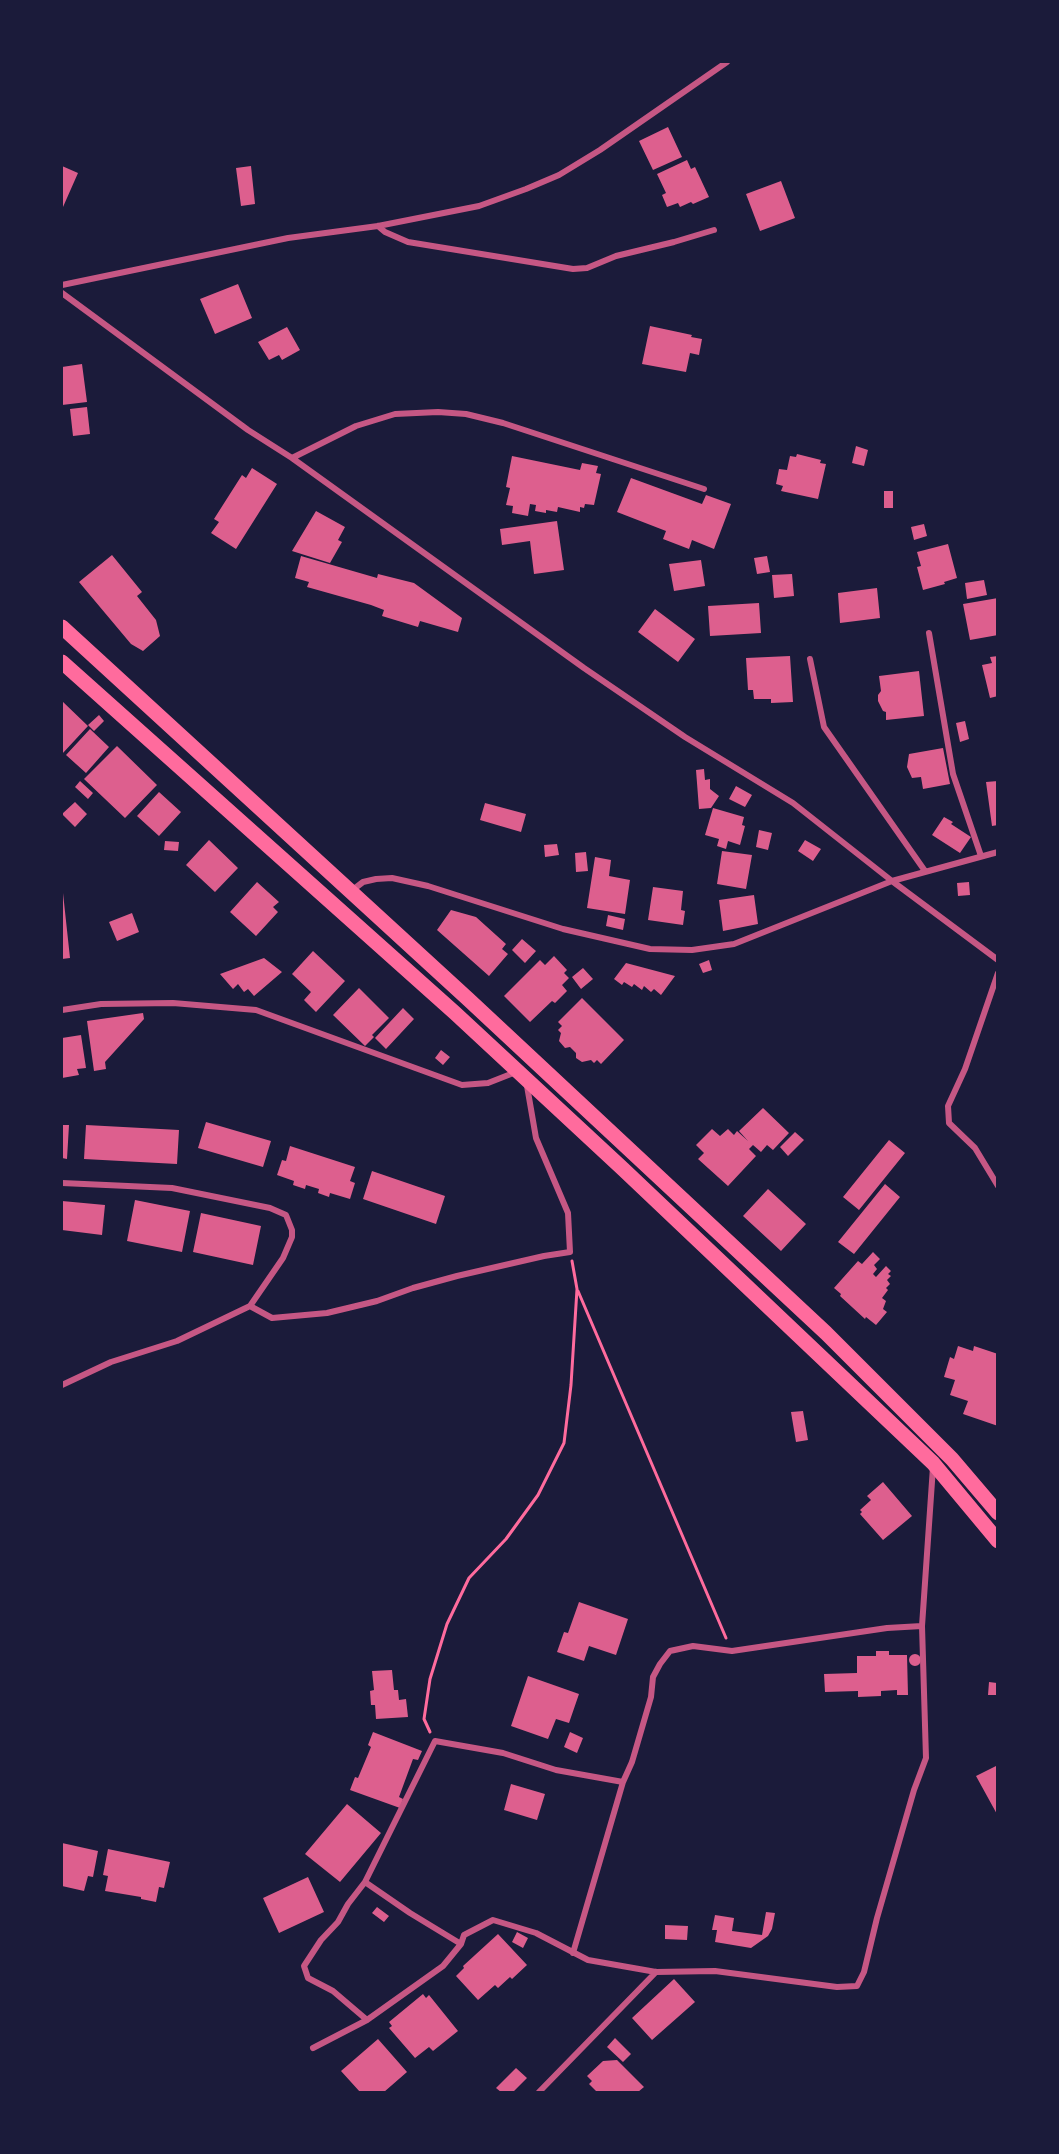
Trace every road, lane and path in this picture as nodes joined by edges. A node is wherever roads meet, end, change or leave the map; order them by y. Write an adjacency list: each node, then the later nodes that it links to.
1 (727, 62): 2 (street)
2 (378, 226): 3 (street); 4 (street)
3 (714, 230)
4 (62, 285)
5 (62, 293): 6 (street)
6 (292, 458): 7 (street); 15 (street)
7 (704, 489)
8 (62, 627): 16 (highway)
9 (929, 633): 13 (street)
10 (810, 659): 14 (street)
11 (62, 662): 21 (highway)
12 (998, 852): 13 (street)
13 (981, 856): 14 (street)
14 (925, 871): 15 (street)
15 (892, 881): 16 (street); 17 (street)
16 (350, 892): 19 (highway)
17 (998, 960)
18 (998, 973): 26 (street)
19 (468, 999): 21 (highway); 22 (highway)
20 (62, 1010): 24 (street)
21 (455, 1013): 23 (highway)
22 (514, 1044): 23 (highway); 32 (highway)
23 (502, 1058): 24 (highway)
24 (522, 1075): 27 (street); 31 (highway)
25 (62, 1183): 29 (street)
26 (998, 1186)
27 (570, 1252): 28 (path); 29 (street)
28 (577, 1289): 35 (path); 36 (path)
29 (250, 1306): 30 (street)
30 (62, 1385)
31 (933, 1463): 33 (highway); 34 (street)
32 (998, 1513)
33 (998, 1540)
34 (922, 1626): 35 (street); 41 (street)
35 (732, 1651): 37 (street)
36 (435, 1741): 37 (street); 38 (street)
37 (623, 1782): 40 (street)
38 (365, 1882): 39 (street); 42 (street)
39 (461, 1944): 40 (street); 42 (street)
40 (573, 1953): 41 (street)
41 (656, 1972): 44 (street)
42 (367, 2020): 43 (street)
43 (313, 2048)
44 (539, 2092)

